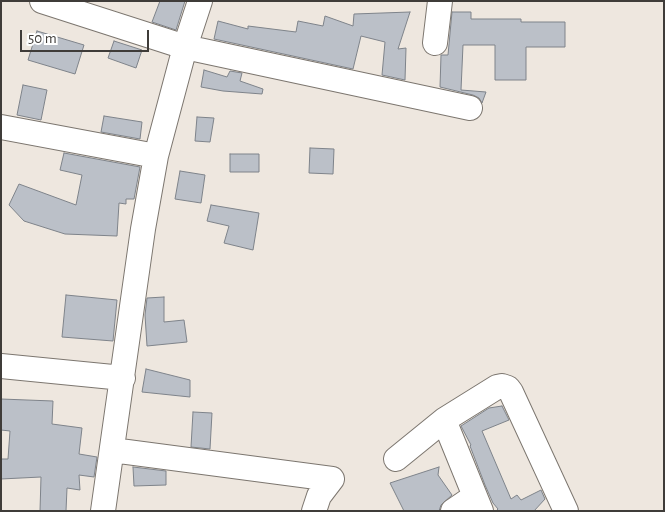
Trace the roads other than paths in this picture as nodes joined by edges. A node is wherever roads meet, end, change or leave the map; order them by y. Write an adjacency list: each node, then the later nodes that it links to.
1 (42, 1): 5 (street)
2 (200, 1): 5 (street)
3 (440, 1): 4 (street)
4 (435, 43)
5 (185, 47): 6 (street); 8 (street)
6 (470, 108)
7 (1, 127): 8 (street)
8 (156, 156): 10 (street)
9 (1, 366): 10 (street)
10 (123, 378): 12 (street)
11 (444, 420): 13 (street); 14 (street); 18 (street)
12 (112, 450): 15 (street); 16 (street)
13 (396, 460)
14 (478, 503): 17 (street)
15 (103, 511)
16 (314, 511)
17 (453, 511)
18 (566, 511)

